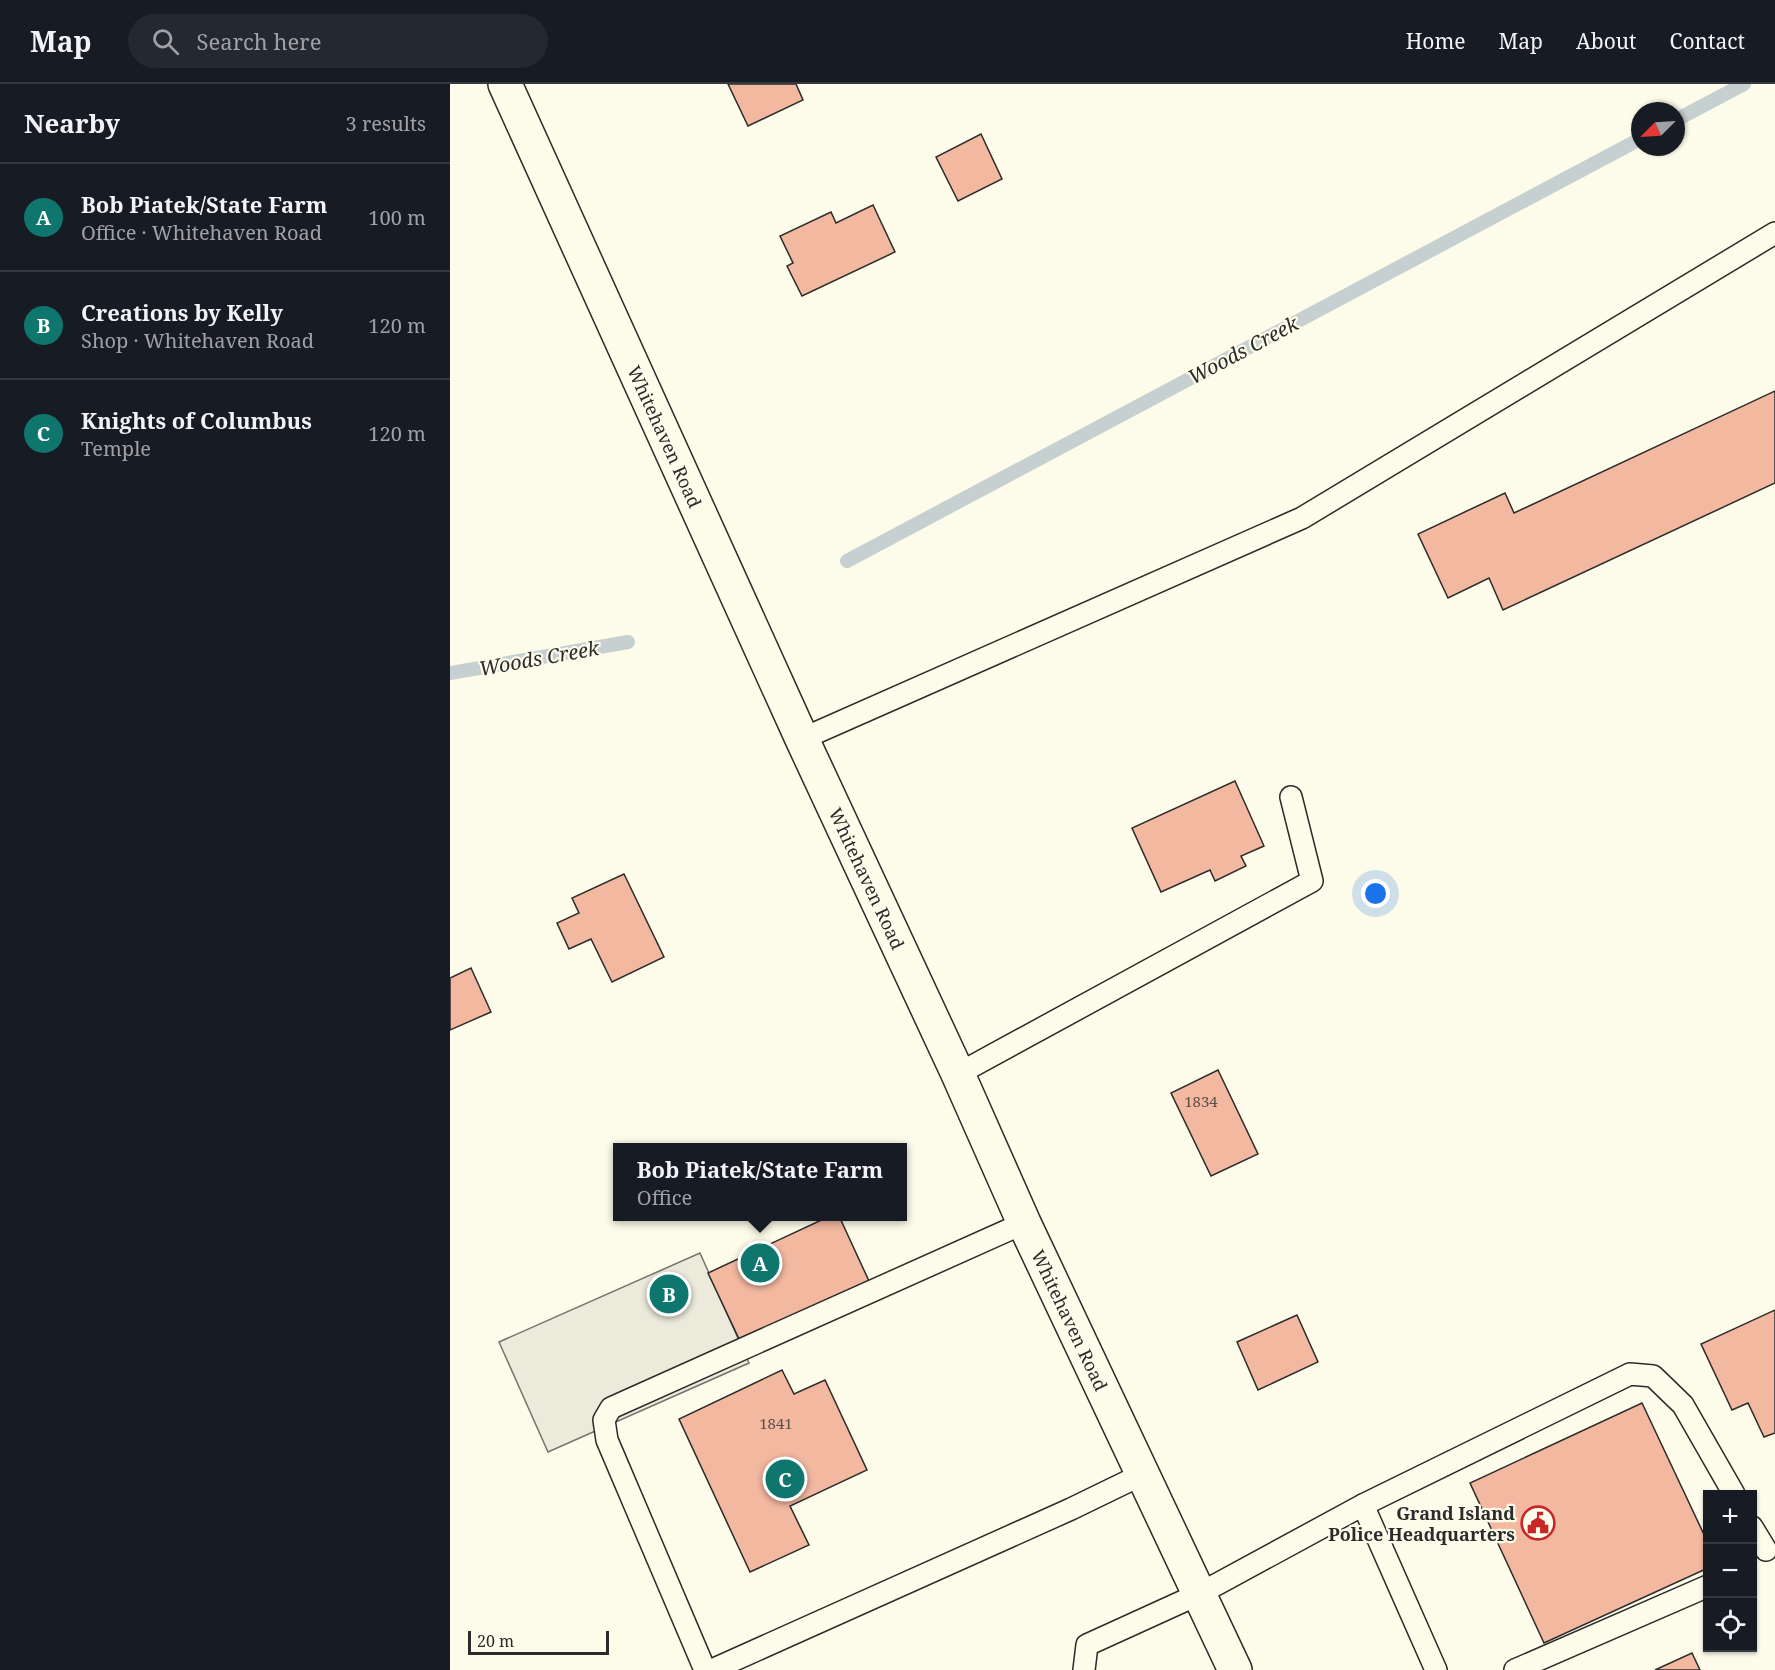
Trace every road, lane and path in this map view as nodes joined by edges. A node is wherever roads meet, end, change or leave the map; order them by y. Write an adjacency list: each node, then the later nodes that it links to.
1 (505, 84): 3 (street, Whitehaven Road)
2 (1775, 233): 3 (lane)
3 (802, 739): 5 (street, Whitehaven Road)
4 (1291, 797): 5 (lane)
5 (958, 1074): 6 (street, Whitehaven Road)
6 (1024, 1223): 7 (street, Whitehaven Road); 14 (lane)
7 (1143, 1474): 13 (street, Whitehaven Road); 15 (lane)
8 (1732, 1490): 9 (lane)
9 (1363, 1505): 13 (lane); 18 (lane)
10 (1757, 1537): 11 (lane)
11 (1764, 1551)
12 (1703, 1588): 19 (lane)
13 (1199, 1594): 16 (lane); 17 (street, Whitehaven Road)
14 (705, 1670)
15 (712, 1670)
16 (1084, 1670)
17 (1235, 1670)
18 (1436, 1670)
19 (1515, 1670)

